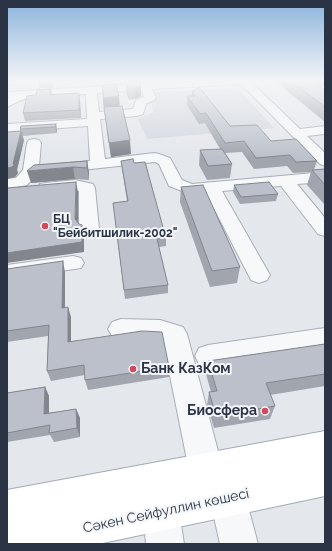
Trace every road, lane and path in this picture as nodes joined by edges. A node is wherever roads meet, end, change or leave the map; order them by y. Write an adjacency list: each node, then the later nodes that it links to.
1 (93, 107): 4 (street)
2 (139, 107): 4 (street)
3 (270, 107): 7 (street)
4 (94, 119): 5 (street); 10 (street)
5 (7, 128)
6 (325, 130): 7 (street)
7 (297, 133): 9 (street)
8 (34, 143): 11 (street)
9 (325, 161)
10 (98, 165): 11 (street); 15 (street)
11 (31, 171): 14 (street)
12 (325, 177): 13 (street)
13 (285, 180): 15 (street); 18 (street)
14 (7, 184)
15 (211, 188): 21 (street)
16 (7, 192): 17 (street)
17 (89, 229)
18 (325, 229)
19 (73, 263): 20 (street)
20 (7, 272)
21 (259, 275)
22 (121, 329): 26 (street)
23 (325, 338): 24 (street)
24 (208, 356)
25 (325, 447): 26 (main road)
26 (206, 470): 29 (main road)
27 (325, 479): 28 (main road, Сәкен Сейфуллин көшесі)
28 (228, 499): 30 (main road, Сәкен Сейфуллин көшесі); 32 (street)
29 (7, 508)
30 (163, 528): 31 (main road, Сәкен Сейфуллин көшесі)
31 (7, 544)
32 (239, 544)

